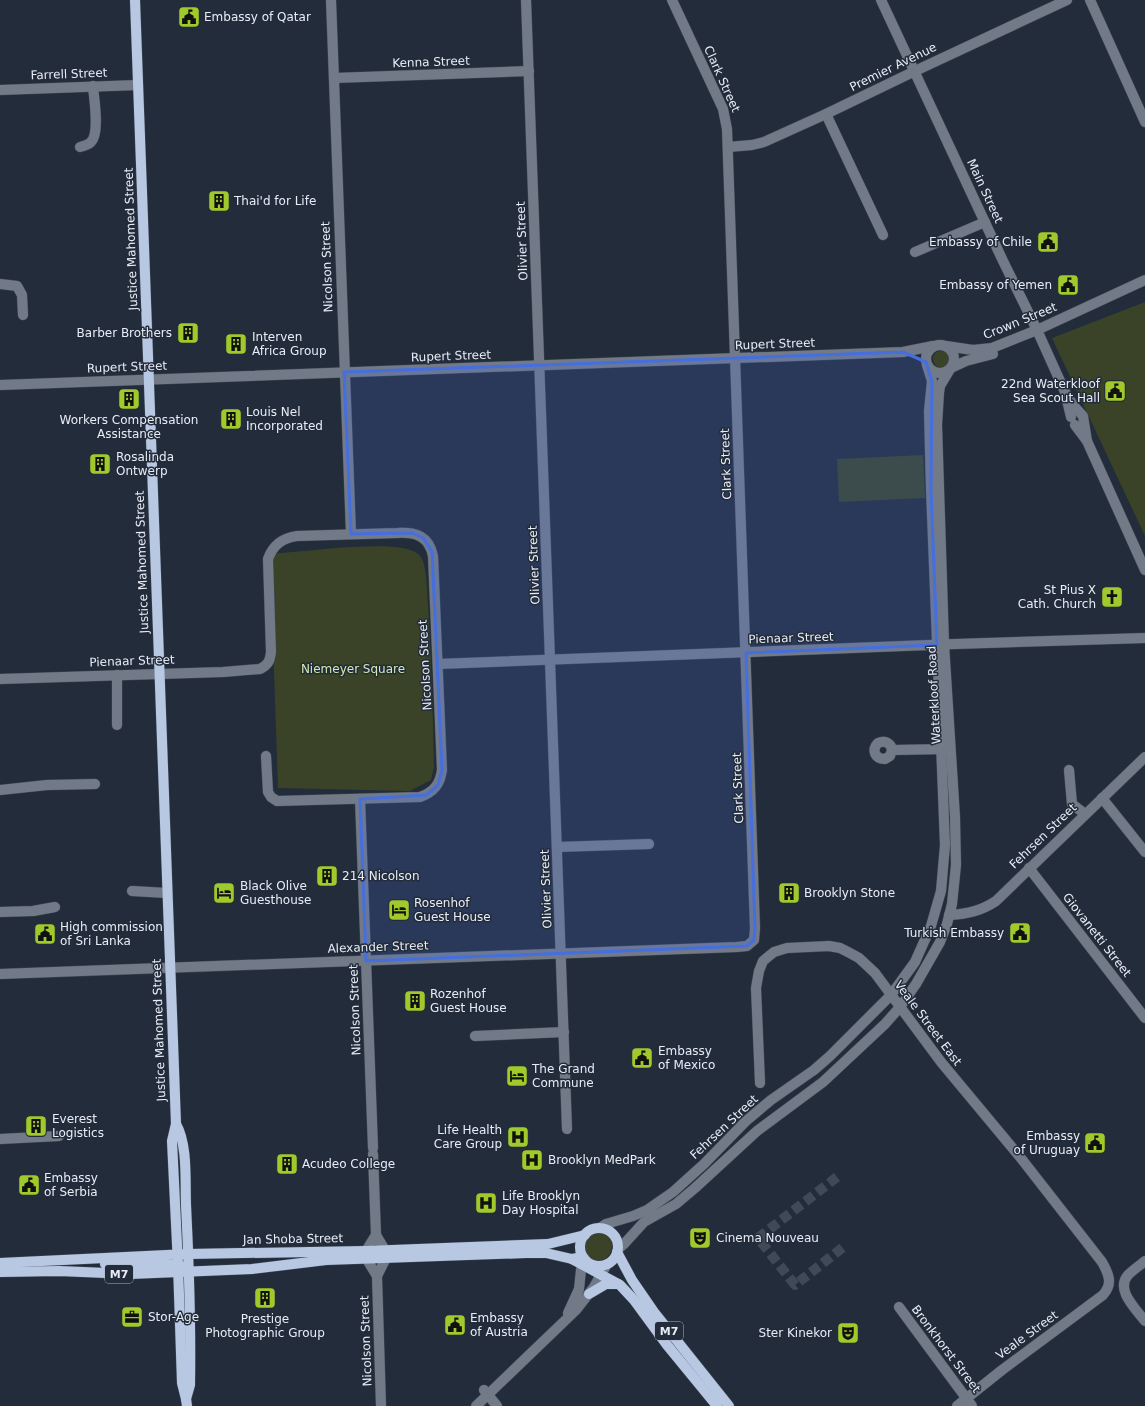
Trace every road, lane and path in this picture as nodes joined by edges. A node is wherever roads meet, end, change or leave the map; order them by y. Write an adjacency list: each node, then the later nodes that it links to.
1 (135, 0): 11 (main road, Justice Mahomed Street)
2 (330, 0): 10 (street, Nicolson Street)
3 (526, 0): 8 (street, Olivier Street)
4 (672, 0): 17 (street, Clark Street)
5 (881, 0): 9 (street, Main Street)
6 (1067, 0): 9 (street, Premier Avenue)
7 (1090, 0): 15 (street)
8 (529, 71): 10 (street, Kenna Street); 32 (street, Olivier Street)
9 (915, 71): 14 (street, Premier Avenue); 18 (street, Main Street)
10 (334, 78): 34 (street, Nicolson Street)
11 (138, 85): 12 (street, Farrell Street); 35 (main road, Justice Mahomed Street)
12 (93, 86): 13 (street, Farrell Street); 16 (street)
13 (0, 90)
14 (826, 114): 17 (street, Premier Avenue); 19 (street)
15 (1145, 122)
16 (80, 147)
17 (728, 147): 30 (street, Clark Street)
18 (985, 222): 20 (street); 26 (street, Main Street)
19 (883, 235)
20 (915, 252)
21 (1145, 280): 25 (street, Crown Street)
22 (0, 284): 24 (street)
23 (1145, 287): 25 (street, Crown Street)
24 (24, 315)
25 (1075, 316): 26 (street, Crown Street)
26 (1039, 333): 28 (street, Crown Street); 33 (street, Crown Street); 39 (street, Main Street)
27 (933, 346): 28 (street); 29 (street, Rupert Street); 31 (street)
28 (946, 346): 33 (street)
29 (903, 352): 30 (street, Rupert Street); 31 (street, Rupert Street)
30 (735, 358): 32 (street, Rupert Street); 42 (street, Clark Street)
31 (927, 364): 33 (street); 38 (street, Waterkloof Road)
32 (539, 366): 34 (street, Rupert Street); 43 (street, Olivier Street)
33 (950, 369): 38 (street, Waterkloof Road)
34 (344, 372): 35 (street, Rupert Street); 37 (street, Nicolson Street)
35 (148, 380): 36 (street, Rupert Street); 46 (main road, Justice Mahomed Street)
36 (0, 385)
37 (350, 534): 44 (street, Nicolson Street); 45 (street, Nicolson Street)
38 (936, 535): 41 (street, Waterkloof Road)
39 (1145, 570)
40 (1145, 638): 41 (street, Pienaar Street)
41 (941, 644): 42 (street, Pienaar Street); 50 (street, Waterkloof Road)
42 (746, 653): 43 (street, Pienaar Street); 70 (street, Clark Street)
43 (550, 660): 44 (street, Pienaar Street); 62 (street, Olivier Street)
44 (438, 664): 59 (street, Nicolson Street)
45 (265, 667): 46 (street, Pienaar Street)
46 (160, 673): 47 (street, Pienaar Street); 66 (main road, Justice Mahomed Street)
47 (117, 675): 48 (street, Pienaar Street); 49 (street)
48 (0, 679)
49 (117, 725)
50 (946, 749): 51 (street); 57 (street, Waterkloof Road)
51 (892, 750)
52 (266, 756): 59 (street, Nicolson Street)
53 (1145, 757): 58 (street, Fehrsen Street)
54 (1069, 770): 60 (street)
55 (95, 784): 56 (street)
56 (0, 790)
57 (948, 793): 69 (street, Waterkloof Road); 75 (street, Waterkloof Road)
58 (1102, 798): 60 (street, Fehrsen Street); 63 (street)
59 (360, 799): 72 (street, Nicolson Street)
60 (1084, 814): 64 (street, Fehrsen Street)
61 (649, 844): 62 (street)
62 (557, 848): 71 (street, Olivier Street)
63 (1145, 852)
64 (1029, 868): 69 (street, Fehrsen Street); 77 (street, Giovanetti Street)
65 (132, 891): 66 (street)
66 (167, 893): 73 (main road, Justice Mahomed Street)
67 (55, 907): 68 (street)
68 (0, 912)
69 (949, 915): 76 (street, Waterkloof Road)
70 (754, 940): 71 (street, Alexander Street)
71 (561, 954): 72 (street, Alexander Street); 78 (street, Olivier Street)
72 (366, 960): 73 (street, Alexander Street); 88 (street, Nicolson Street)
73 (170, 967): 74 (street, Alexander Street); 81 (main road, Justice Mahomed Street)
74 (0, 974)
75 (891, 996): 76 (street, Veale Street East); 80 (street, Veale Street East); 86 (street, Fehrsen Street)
76 (900, 1007): 83 (street, Fehrsen Street); 104 (street, Veale Street East)
77 (1145, 1018)
78 (564, 1032): 79 (street); 82 (street, Olivier Street)
79 (475, 1036)
80 (760, 1083)
81 (176, 1124): 91 (main road, Justice Mahomed Street); 92 (main road, Justice Mahomed Street)
82 (567, 1129)
83 (756, 1131): 86 (street); 90 (street, Fehrsen Street)
84 (59, 1136): 85 (street)
85 (0, 1139)
86 (704, 1164): 87 (street, Fehrsen Street)
87 (600, 1228): 89 (main road, M7); 90 (main road, M7)
88 (376, 1235): 93 (street, Nicolson Street); 94 (street)
89 (585, 1235): 93 (main road, Jan Shoba Street / M7); 96 (main road)
90 (618, 1250): 100 (main road); 119 (main road, M7)
91 (178, 1254): 92 (main road, Jan Shoba Street / M7); 95 (main road, Jan Shoba Street / M7); 99 (main road, Justice Mahomed Street)
92 (188, 1254): 94 (main road, Jan Shoba Street / M7); 101 (main road, Justice Mahomed Street)
93 (385, 1254): 94 (main road, Jan Shoba Street / M7); 96 (main road, Jan Shoba Street / M7); 103 (street, Nicolson Street)
94 (366, 1255): 101 (main road, Jan Shoba Street / M7); 103 (street, Nicolson Street)
95 (88, 1259): 98 (main road, Jan Shoba Street / M7); 99 (main road)
96 (584, 1260): 100 (main road, M7); 109 (street)
97 (1145, 1262): 110 (street)
98 (0, 1263)
99 (178, 1268): 101 (main road, Jan Shoba Street / M7); 102 (main road, Jan Shoba Street / M7); 113 (main road, Justice Mahomed Street)
100 (603, 1268): 105 (main road, M7); 106 (street); 107 (main road, M7)
101 (189, 1271): 113 (main road, Justice Mahomed Street)
102 (0, 1272)
103 (377, 1276): 114 (street, Nicolson Street)
104 (1109, 1284): 112 (street, Veale Street)
105 (620, 1285): 106 (main road); 107 (main road, M7)
106 (589, 1294): 109 (street)
107 (634, 1300): 118 (main road, M7)
108 (899, 1307): 112 (street, Bronkhorst Street)
109 (563, 1321): 111 (street)
110 (1145, 1321)
111 (486, 1393): 115 (street); 116 (street); 117 (street)
112 (970, 1402): 120 (street, Veale Street)
113 (186, 1403)
114 (381, 1406)
115 (468, 1406)
116 (476, 1406)
117 (497, 1406)
118 (717, 1406)
119 (729, 1406)
120 (957, 1406)

